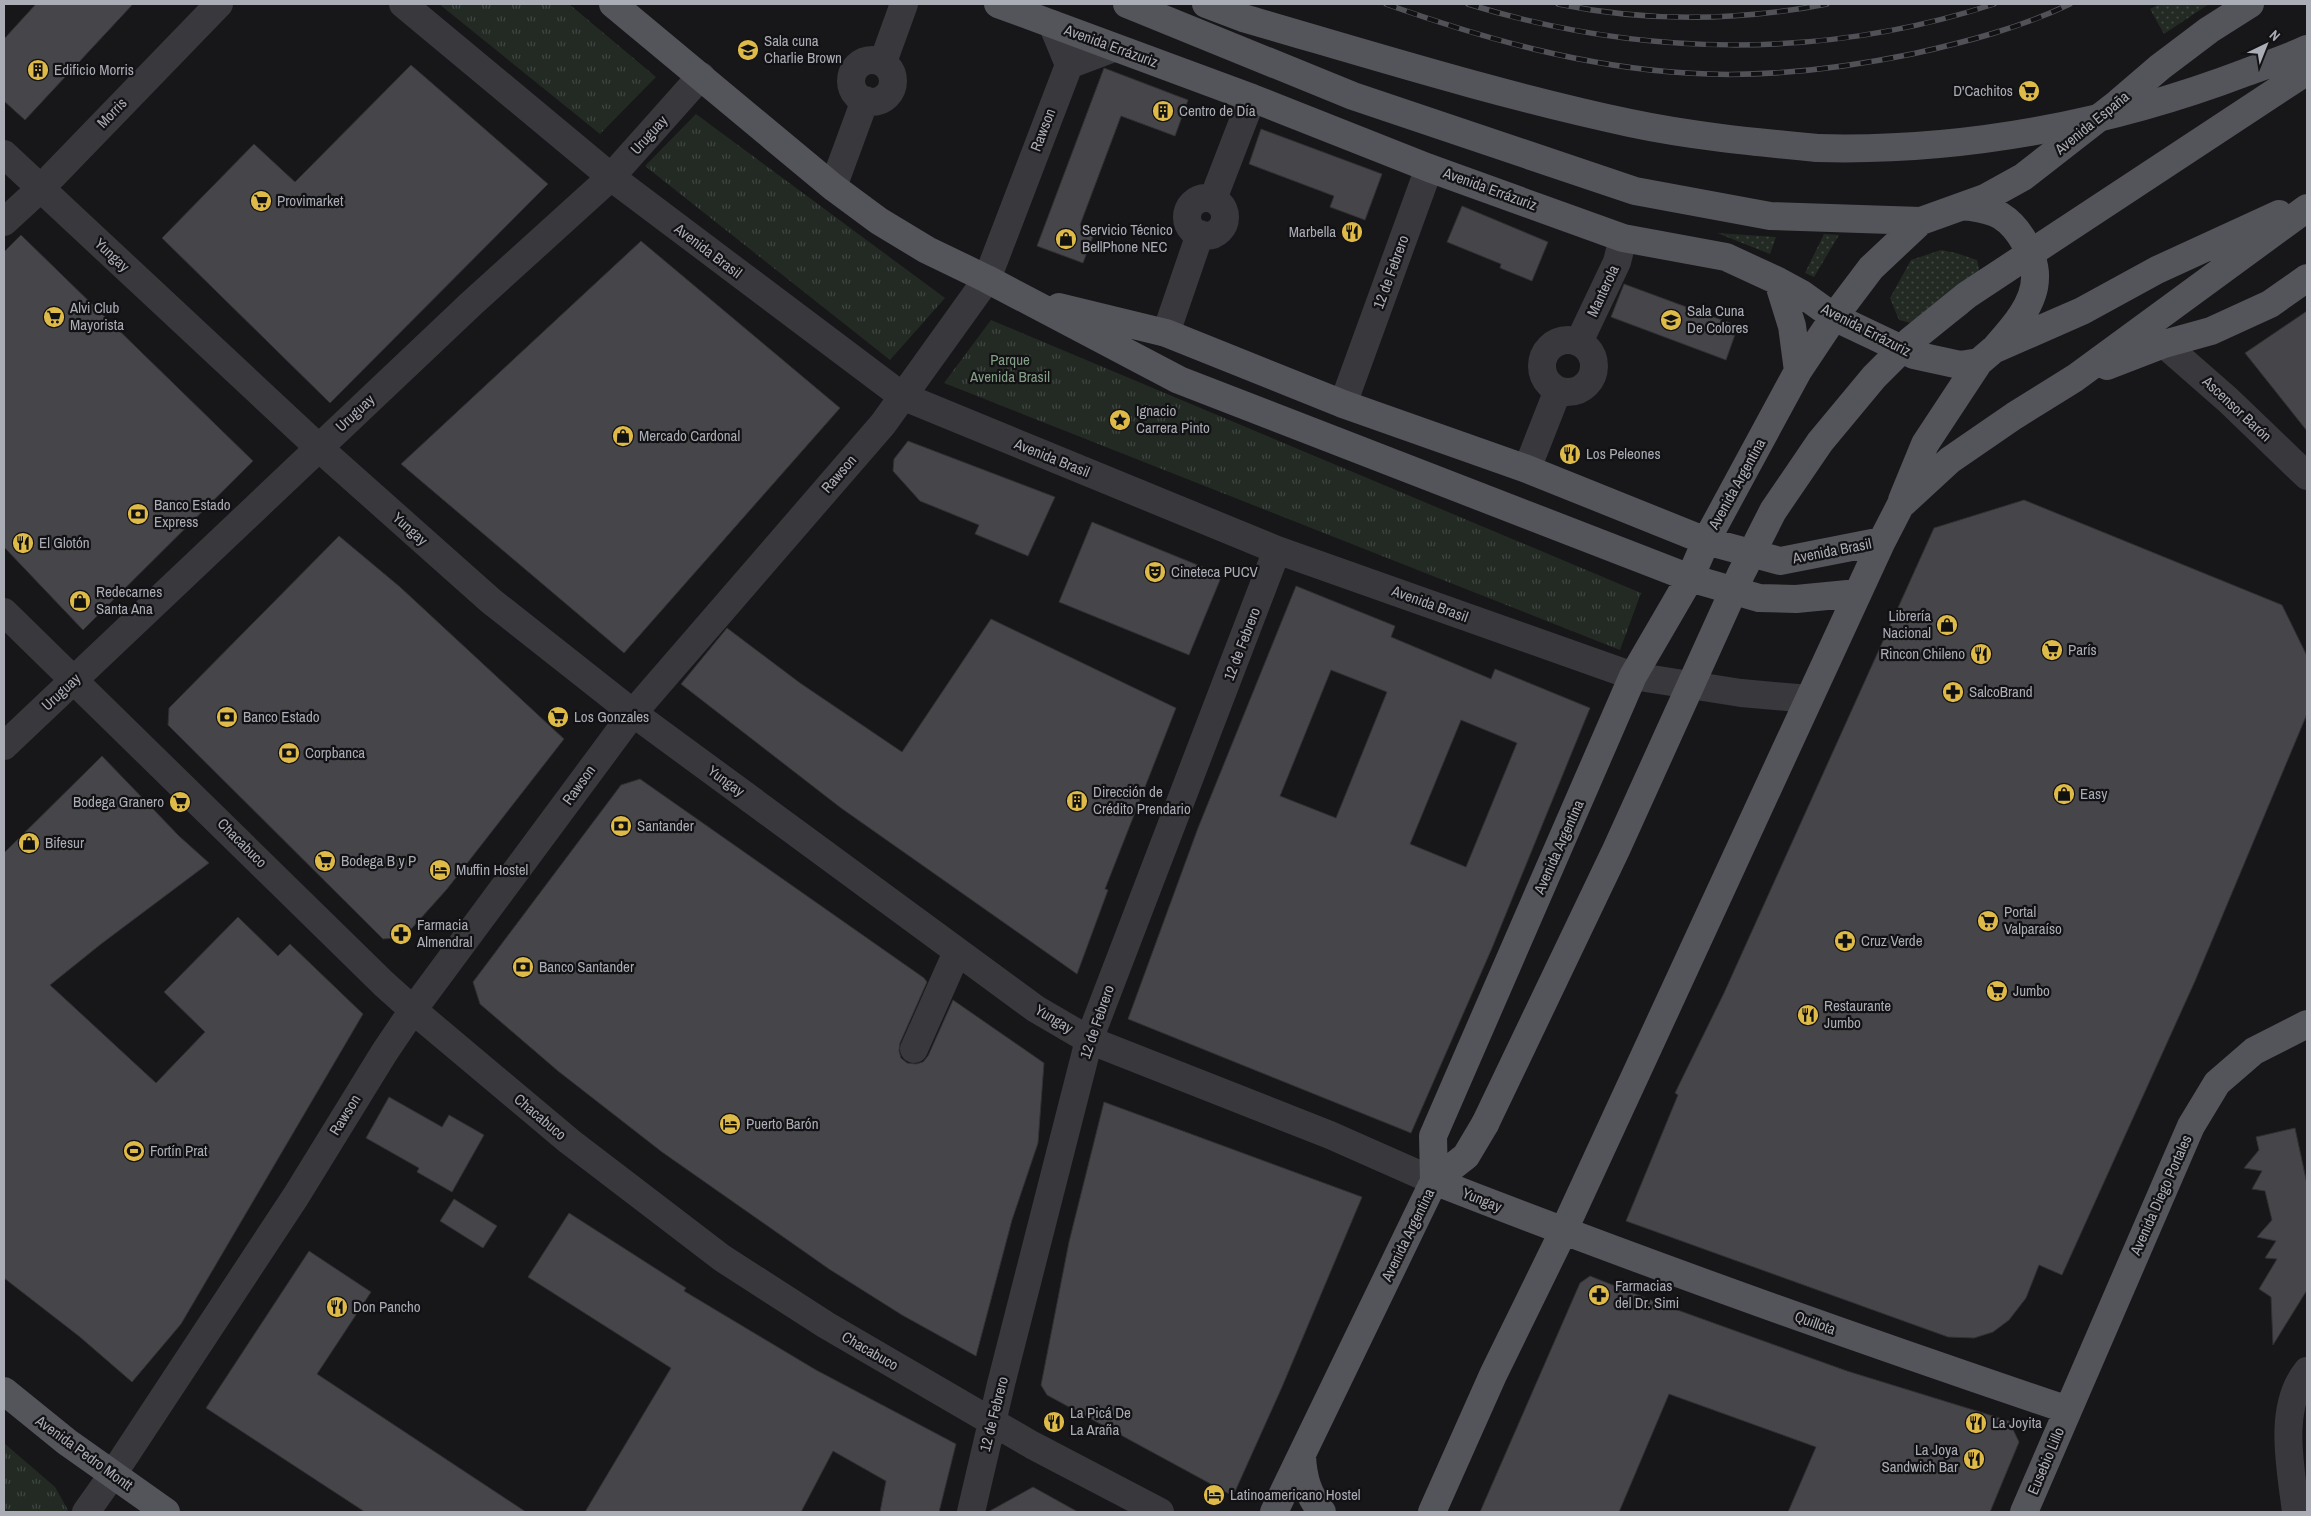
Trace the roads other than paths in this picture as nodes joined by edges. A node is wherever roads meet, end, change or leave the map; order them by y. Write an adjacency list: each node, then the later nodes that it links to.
1 (219, 4): 20 (street, Morris)
2 (402, 4): 18 (street, Avenida Brasil)
3 (613, 4): 14 (main road, Avenida Brasil)
4 (904, 4): 19 (street)
5 (998, 4): 9 (main road, Avenida Errázuriz)
6 (1127, 4): 24 (main road)
7 (1206, 4): 11 (main road, bridge)
8 (2250, 4): 22 (main road, Avenida España)
9 (1052, 24): 10 (main road, Avenida Errázuriz); 12 (street)
10 (1114, 48): 12 (street); 15 (main road, Avenida Errázuriz)
11 (2307, 49)
12 (1069, 65): 28 (street, Rawson)
13 (2307, 71): 61 (main road, bridge)
14 (701, 76): 18 (street, Uruguay); 19 (main road, Avenida Brasil)
15 (1252, 98): 17 (main road, Avenida Errázuriz); 32 (street)
16 (4, 154): 20 (street, Yungay)
17 (1430, 168): 26 (main road, Avenida Errázuriz); 40 (street, 12 de Febrero)
18 (611, 177): 39 (street, Avenida Brasil); 41 (street, Uruguay)
19 (833, 187): 28 (main road, Avenida Brasil)
20 (41, 188): 25 (street, Morris); 41 (street, Yungay)
21 (2307, 201): 35 (main road)
22 (1964, 206): 24 (main road, Avenida España); 35 (main road)
23 (2307, 208): 37 (main road)
24 (1921, 221): 31 (main road, Avenida Argentina)
25 (4, 222)
26 (1623, 238): 29 (main road, Avenida Errázuriz); 33 (street, Manterola)
27 (2307, 278): 34 (main road)
28 (987, 279): 30 (main road, Avenida Brasil); 39 (street, Rawson)
29 (1778, 281): 31 (main road, Avenida Errázuriz); 36 (main road)
30 (1019, 298): 32 (main road, Avenida Brasil); 48 (main road, Avenida Brasil)
31 (1834, 317): 35 (main road, Avenida Errázuriz); 36 (main road, Avenida Argentina)
32 (1166, 333): 40 (main road, Avenida Brasil)
33 (1579, 342): 38 (street); 38 (street)
34 (2164, 344): 37 (main road); 43 (street, Ascensor Barón)
35 (1986, 356): 44 (main road)
36 (1798, 372): 45 (main road, Avenida Argentina)
37 (2075, 378): 44 (main road)
38 (1558, 390): 42 (street)
39 (902, 396): 47 (street, Avenida Brasil); 54 (street, Rawson)
40 (1343, 404): 42 (main road, Avenida Brasil)
41 (319, 448): 52 (street, Uruguay); 54 (street, Yungay)
42 (1527, 469): 45 (main road, Avenida Brasil)
43 (2307, 476)
44 (1900, 506): 46 (main road)
45 (1706, 541): 46 (main road, Avenida Brasil); 48 (main road, Avenida Argentina)
46 (1882, 541): 49 (main road)
47 (1277, 550): 51 (street, Avenida Brasil); 59 (street, 12 de Febrero)
48 (1690, 578): 49 (main road, Avenida Brasil); 51 (main road, Avenida Argentina)
49 (1858, 593): 53 (main road)
50 (4, 612): 52 (street, Chacabuco)
51 (1633, 676): 53 (street, Avenida Brasil); 61 (main road, Avenida Argentina)
52 (73, 681): 55 (street, Uruguay); 57 (street, Chacabuco)
53 (1809, 699): 62 (main road)
54 (633, 713): 56 (street, Yungay); 57 (street, Rawson)
55 (4, 746)
56 (957, 952): 59 (street, Yungay); 60 (street)
57 (413, 1010): 66 (street, Chacabuco); 68 (street, Rawson)
58 (2307, 1024): 65 (main road, Avenida Diego Portales)
59 (1089, 1040): 61 (street, Yungay); 66 (street, 12 de Febrero)
60 (914, 1049)
61 (1434, 1181): 62 (main road, Yungay); 67 (main road, Avenida Argentina)
62 (1563, 1232): 65 (main road, Quillota); 75 (main road)
63 (2307, 1372): 77 (street)
64 (4, 1391): 68 (main road, Avenida Pedro Montt)
65 (2068, 1410): 76 (main road, Eusebio Lillo)
66 (992, 1421): 71 (street, 12 de Febrero); 72 (street, Chacabuco)
67 (1302, 1456): 73 (main road, Avenida Argentina); 74 (main road)
68 (113, 1474): 69 (street, Rawson); 70 (main road, Avenida Pedro Montt)
69 (86, 1512)
70 (166, 1512)
71 (971, 1512)
72 (1160, 1512)
73 (1274, 1512)
74 (1322, 1512)
75 (1432, 1512)
76 (2024, 1512)
77 (2296, 1512)

